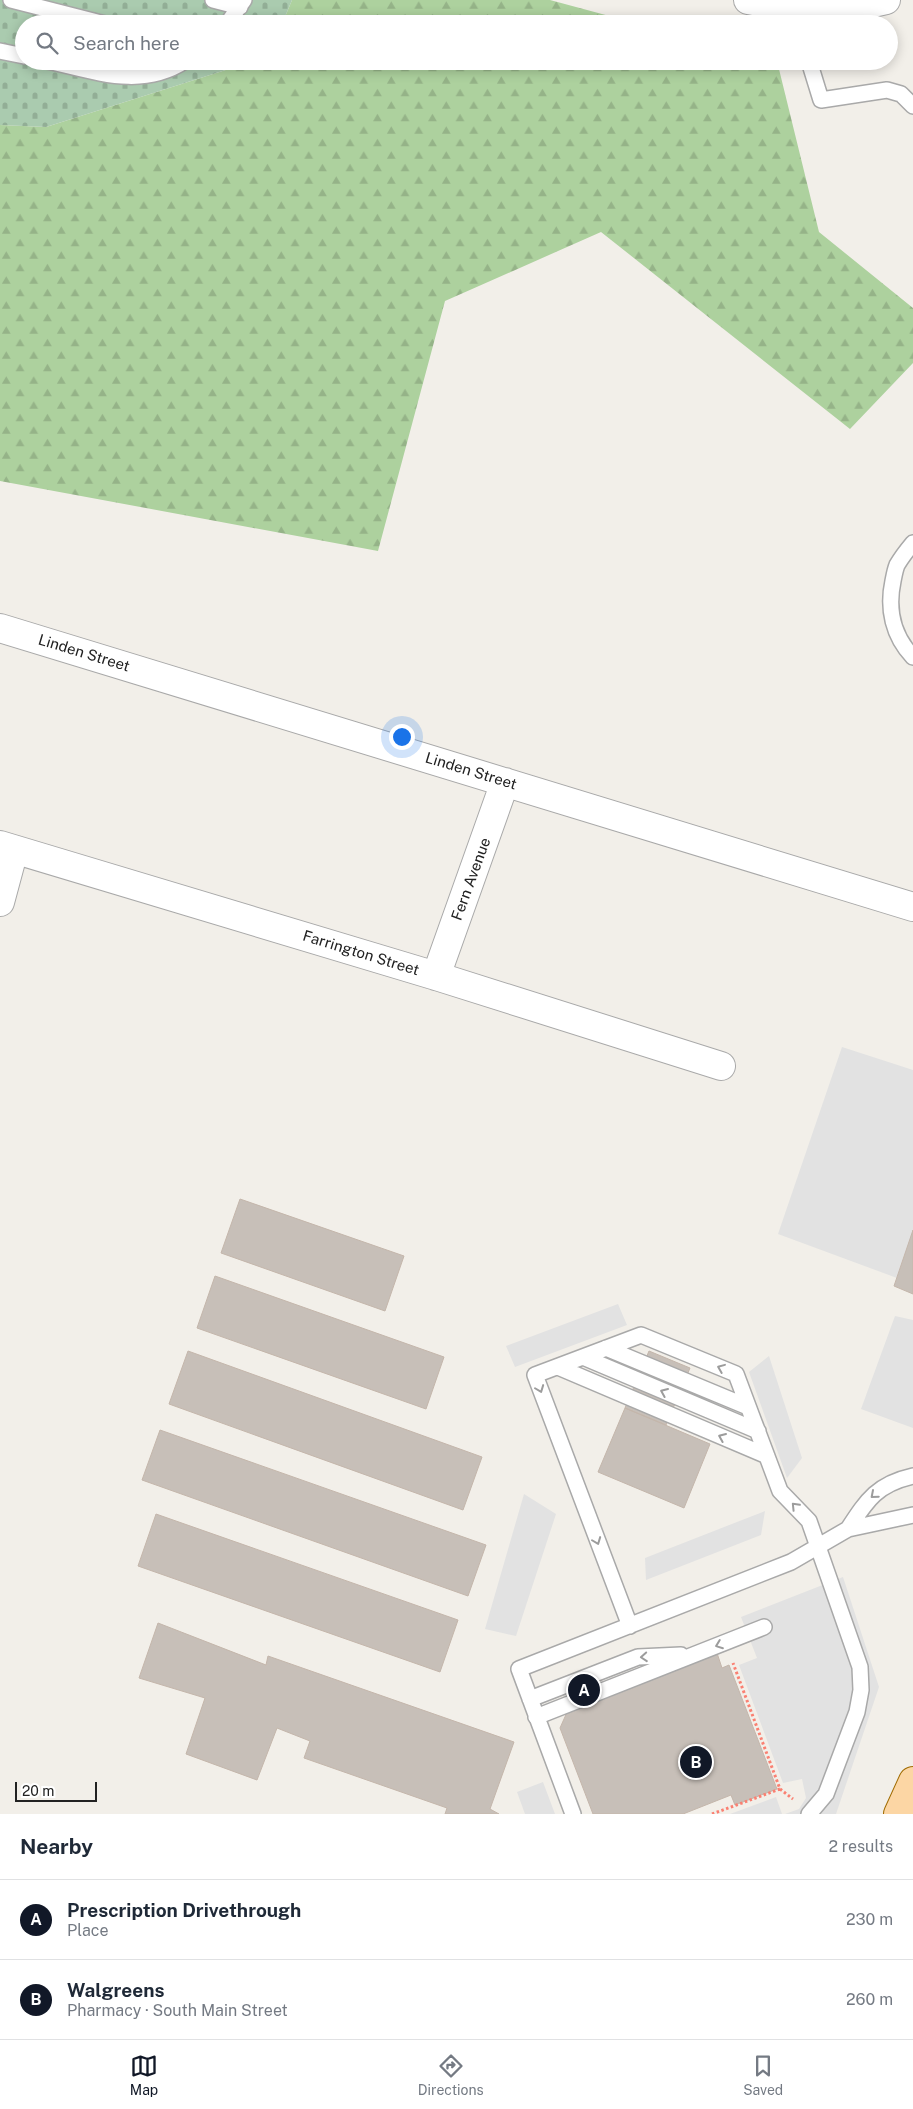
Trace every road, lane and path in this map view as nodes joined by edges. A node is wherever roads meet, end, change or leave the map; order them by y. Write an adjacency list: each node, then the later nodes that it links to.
1 (10, 0): 6 (lane)
2 (212, 0): 5 (lane)
3 (748, 0): 9 (street)
4 (886, 0): 10 (street)
5 (242, 3): 8 (lane)
6 (69, 7): 7 (lane)
7 (86, 15)
8 (233, 15)
9 (791, 15)
10 (802, 15)
11 (1, 52): 12 (lane)
12 (15, 54)
13 (90, 70): 14 (lane)
14 (166, 70)
15 (812, 70): 16 (lane)
16 (913, 106)
17 (913, 543): 19 (lane)
18 (0, 628): 20 (street, Linden Street)
19 (913, 657)
20 (505, 782): 23 (street, Linden Street); 24 (street, Fern Avenue)
21 (7, 848): 22 (street); 24 (street, Farrington Street)
22 (0, 902)
23 (913, 906)
24 (436, 976): 25 (street, Farrington Street)
25 (722, 1066)
26 (606, 1348): 27 (lane); 29 (lane); 29 (lane, one-way to 26)
27 (583, 1357): 28 (lane); 30 (lane, one-way to 27)
28 (558, 1367): 31 (lane, one-way to 28); 36 (lane, one-way to 36)
29 (748, 1407): 30 (lane)
30 (758, 1431): 31 (lane)
31 (767, 1456): 35 (lane, one-way to 31)
32 (913, 1476): 34 (lane, one-way to 34)
33 (913, 1515): 34 (lane)
34 (848, 1529): 35 (lane)
35 (818, 1548): 36 (lane); 45 (lane)
36 (630, 1626): 40 (lane)
37 (764, 1627): 38 (lane, one-way to 38)
38 (693, 1655): 40 (lane, one-way to 40); 41 (lane)
39 (732, 1660): 44 (path)
40 (530, 1699): 41 (lane)
41 (536, 1716): 43 (lane)
42 (913, 1781): 46 (main road)
43 (573, 1814)
44 (712, 1814)
45 (809, 1814)
46 (898, 1814)

